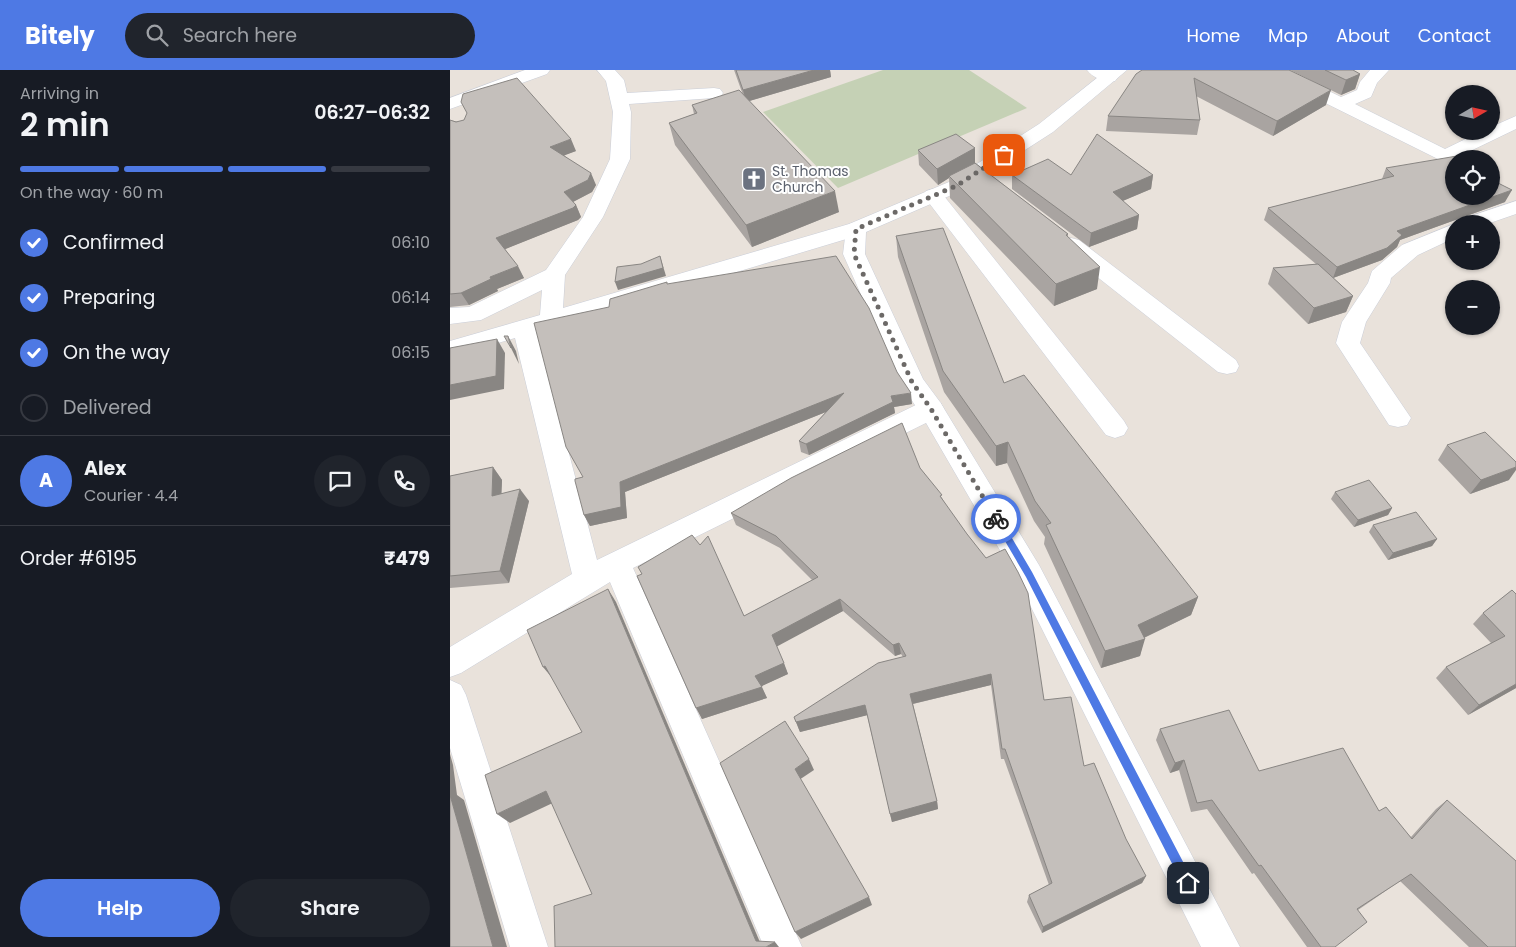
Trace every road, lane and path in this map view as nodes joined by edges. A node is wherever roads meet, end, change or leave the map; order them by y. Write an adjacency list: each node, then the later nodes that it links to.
1 (541, 70): 8 (street)
2 (606, 70): 7 (street)
3 (1273, 70): 9 (street)
4 (1380, 70): 9 (street)
5 (1108, 72): 14 (street)
6 (714, 94): 7 (street)
7 (620, 99): 20 (street)
8 (454, 102): 10 (street)
9 (1342, 104): 13 (street)
10 (459, 120)
11 (1516, 122): 12 (street)
12 (1466, 150)
13 (1445, 156)
14 (933, 196): 17 (street); 28 (street)
15 (1513, 199): 16 (street)
16 (1483, 215)
17 (856, 229): 22 (street); 26 (street)
18 (1055, 233): 25 (street)
19 (1445, 234): 27 (street)
20 (554, 275): 21 (street); 22 (street)
21 (450, 316)
22 (551, 319): 23 (street)
23 (524, 327): 24 (street); 30 (street)
24 (450, 349)
25 (1227, 366)
26 (931, 409): 29 (street); 35 (street)
27 (1398, 418)
28 (1115, 428)
29 (616, 563): 30 (street); 34 (street)
30 (588, 580): 31 (street)
31 (450, 663)
32 (450, 696): 33 (street)
33 (529, 947)
34 (783, 947)
35 (1221, 947)

